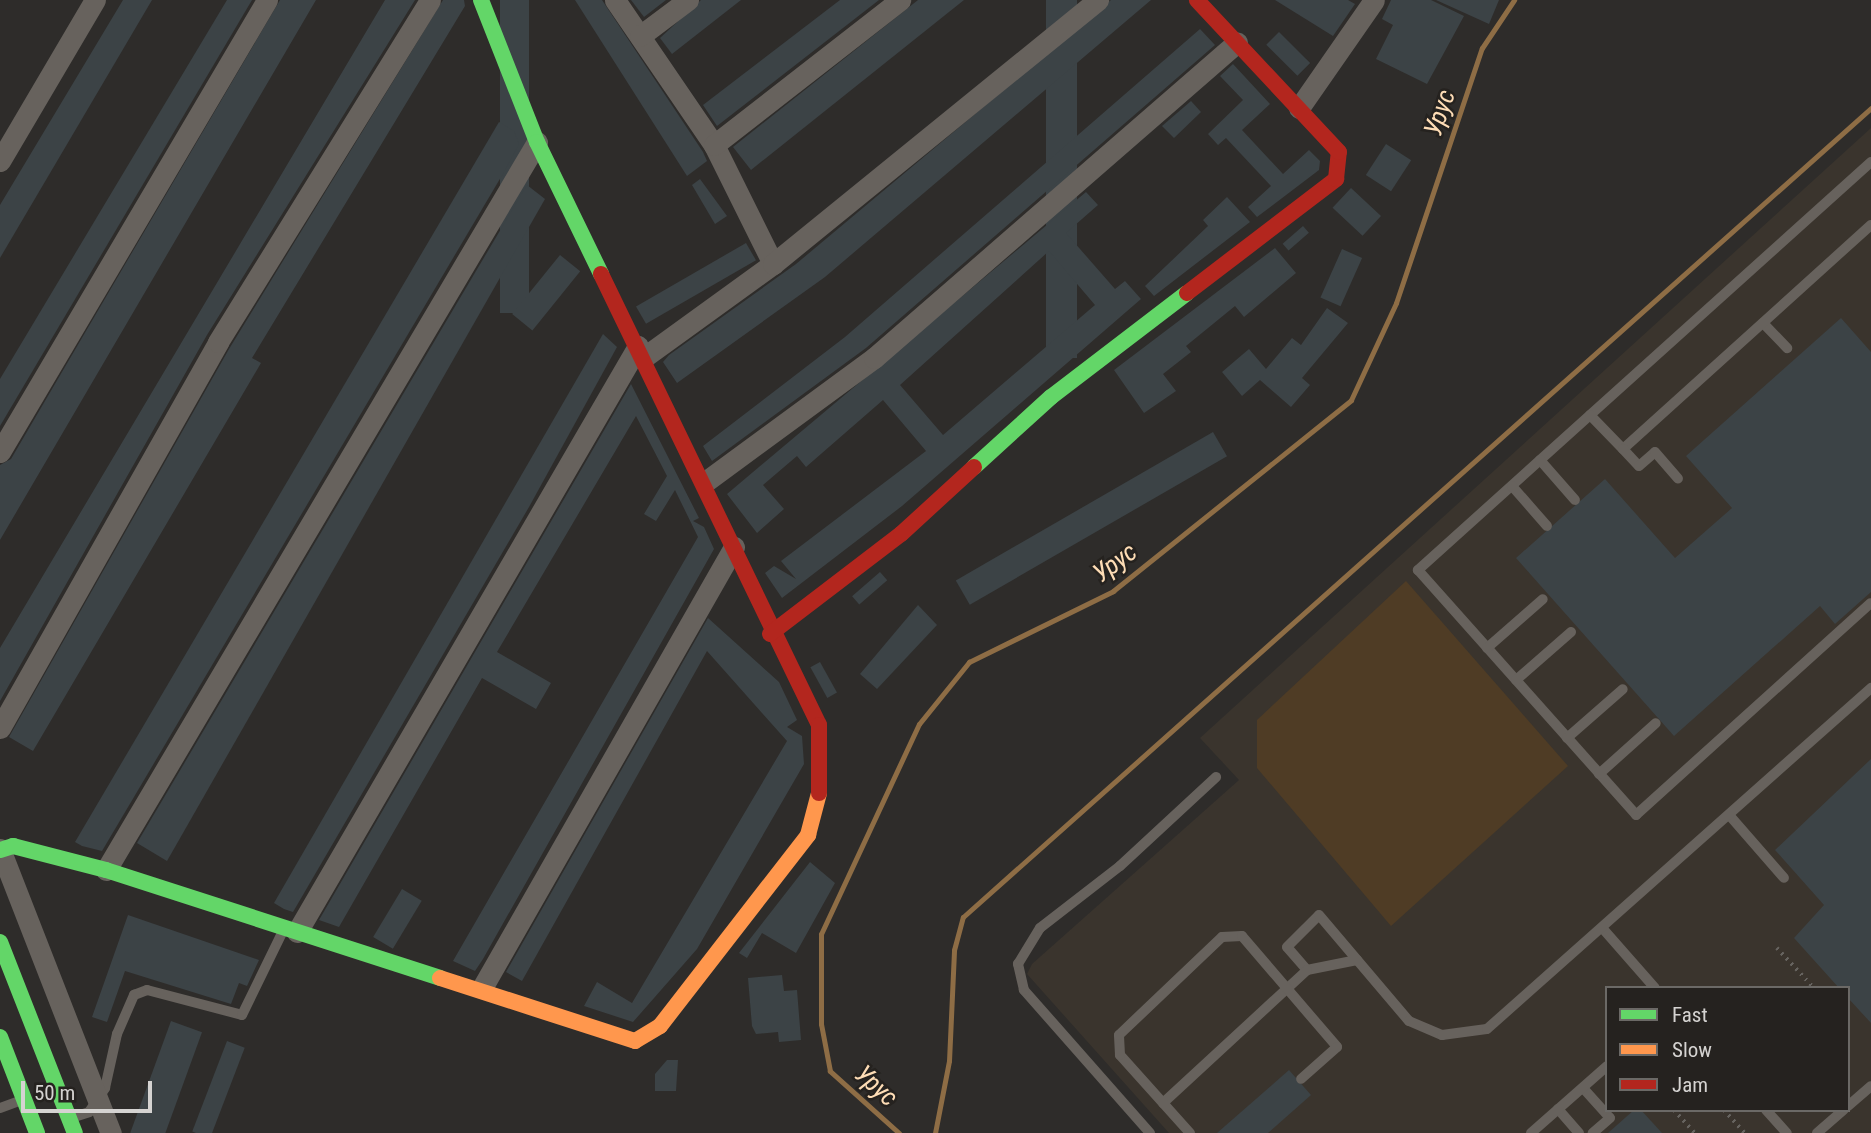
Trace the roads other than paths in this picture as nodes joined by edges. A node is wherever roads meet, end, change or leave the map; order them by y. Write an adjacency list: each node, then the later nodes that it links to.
1 (95, 0): 16 (street)
2 (267, 0): 25 (street)
3 (430, 0): 42 (street)
4 (481, 0): 14 (street)
5 (615, 0): 11 (street)
6 (688, 0): 11 (street)
7 (900, 0): 15 (street)
8 (1098, 0): 19 (street)
9 (1198, 0): 12 (street)
10 (1374, 0): 13 (street)
11 (640, 36): 15 (street)
12 (1237, 43): 13 (street); 28 (street)
13 (1299, 108): 36 (street)
14 (537, 142): 22 (street); 48 (street)
15 (714, 145): 19 (street)
16 (0, 161)
17 (1871, 162): 23 (lane)
18 (1871, 226): 20 (lane)
19 (773, 264): 22 (street)
20 (1763, 323): 21 (lane); 24 (lane)
21 (1787, 348)
22 (640, 352): 28 (street); 50 (street)
23 (1590, 415): 24 (lane); 26 (lane)
24 (1623, 449): 27 (lane)
25 (0, 452)
26 (1540, 460): 29 (lane); 30 (lane)
27 (1678, 478)
28 (705, 482): 32 (street)
29 (1512, 485): 31 (lane); 37 (lane)
30 (1575, 500)
31 (1547, 526)
32 (734, 548): 36 (street); 56 (street)
33 (1543, 599): 37 (lane)
34 (1871, 603): 44 (lane)
35 (1571, 632): 38 (lane)
36 (770, 634): 56 (street)
37 (1487, 648): 38 (lane)
38 (1516, 680): 43 (lane)
39 (1871, 688): 46 (lane)
40 (1623, 689): 43 (lane)
41 (1656, 723): 44 (lane)
42 (0, 729)
43 (1567, 738): 44 (lane)
44 (1599, 774)
45 (1216, 777): 74 (lane)
46 (1730, 816): 49 (lane); 51 (lane)
47 (0, 850): 48 (street); 64 (street)
48 (106, 870): 50 (street)
49 (1784, 878)
50 (290, 930): 56 (street); 64 (lane)
51 (1604, 930): 53 (lane); 55 (lane)
52 (0, 942): 71 (street)
53 (1357, 960): 54 (lane); 54 (lane)
54 (1307, 970): 57 (lane)
55 (1653, 986)
56 (482, 988)
57 (1287, 989): 60 (lane); 65 (lane); 65 (lane)
58 (0, 1037): 63 (street)
59 (1605, 1068): 62 (lane)
60 (1301, 1079)
61 (1871, 1086): 66 (lane)
62 (1583, 1088): 68 (lane); 78 (lane)
63 (24, 1099): 67 (lane); 72 (street)
64 (98, 1100): 71 (lane); 73 (street)
65 (1163, 1103): 75 (lane)
66 (1850, 1104)
67 (0, 1108)
68 (1558, 1110): 76 (lane); 77 (lane)
69 (1768, 1112): 79 (lane)
70 (1841, 1112): 80 (lane)
71 (72, 1126)
72 (37, 1133)
73 (111, 1133)
74 (1150, 1133)
75 (1190, 1133)
76 (1531, 1133)
77 (1579, 1133)
78 (1593, 1133)
79 (1787, 1133)
80 (1817, 1133)

